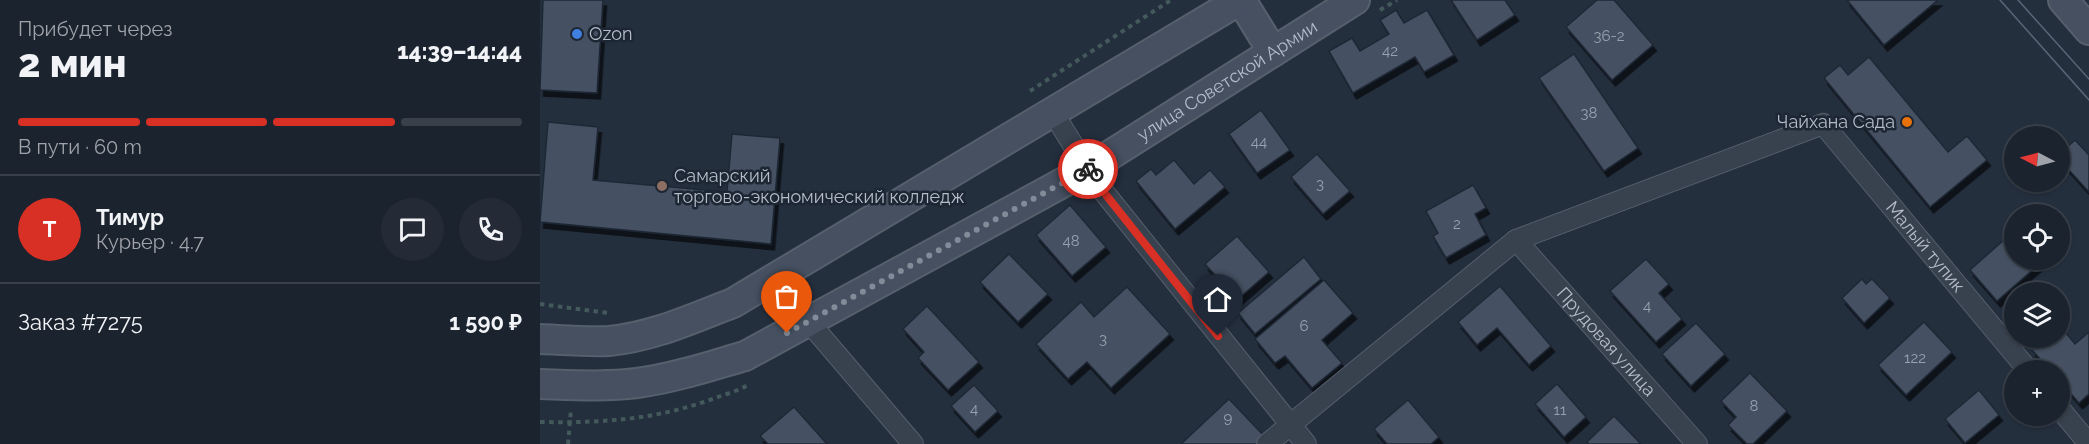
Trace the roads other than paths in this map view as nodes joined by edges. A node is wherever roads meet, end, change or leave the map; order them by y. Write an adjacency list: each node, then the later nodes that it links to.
1 (1240, 0): 5 (main road); 6 (main road)
2 (1355, 0): 5 (main road, улица Советской Армии)
3 (2063, 0): 4 (main road)
4 (2089, 30)
5 (1273, 52): 7 (main road, улица Советской Армии)
6 (1052, 111): 7 (street); 11 (main road)
7 (1088, 169): 9 (main road, улица Советской Армии); 16 (street)
8 (1515, 240): 12 (street, Малый тупик); 16 (street); 20 (street, Прудовая улица)
9 (808, 321): 14 (main road, улица Советской Армии); 17 (street)
10 (540, 339): 11 (main road)
11 (571, 340): 13 (main road)
12 (2020, 360)
13 (540, 362)
14 (540, 384)
15 (2070, 421): 21 (street)
16 (1289, 424): 18 (street); 19 (street)
17 (913, 444)
18 (1267, 444)
19 (1306, 444)
20 (1697, 444)
21 (2089, 444)

